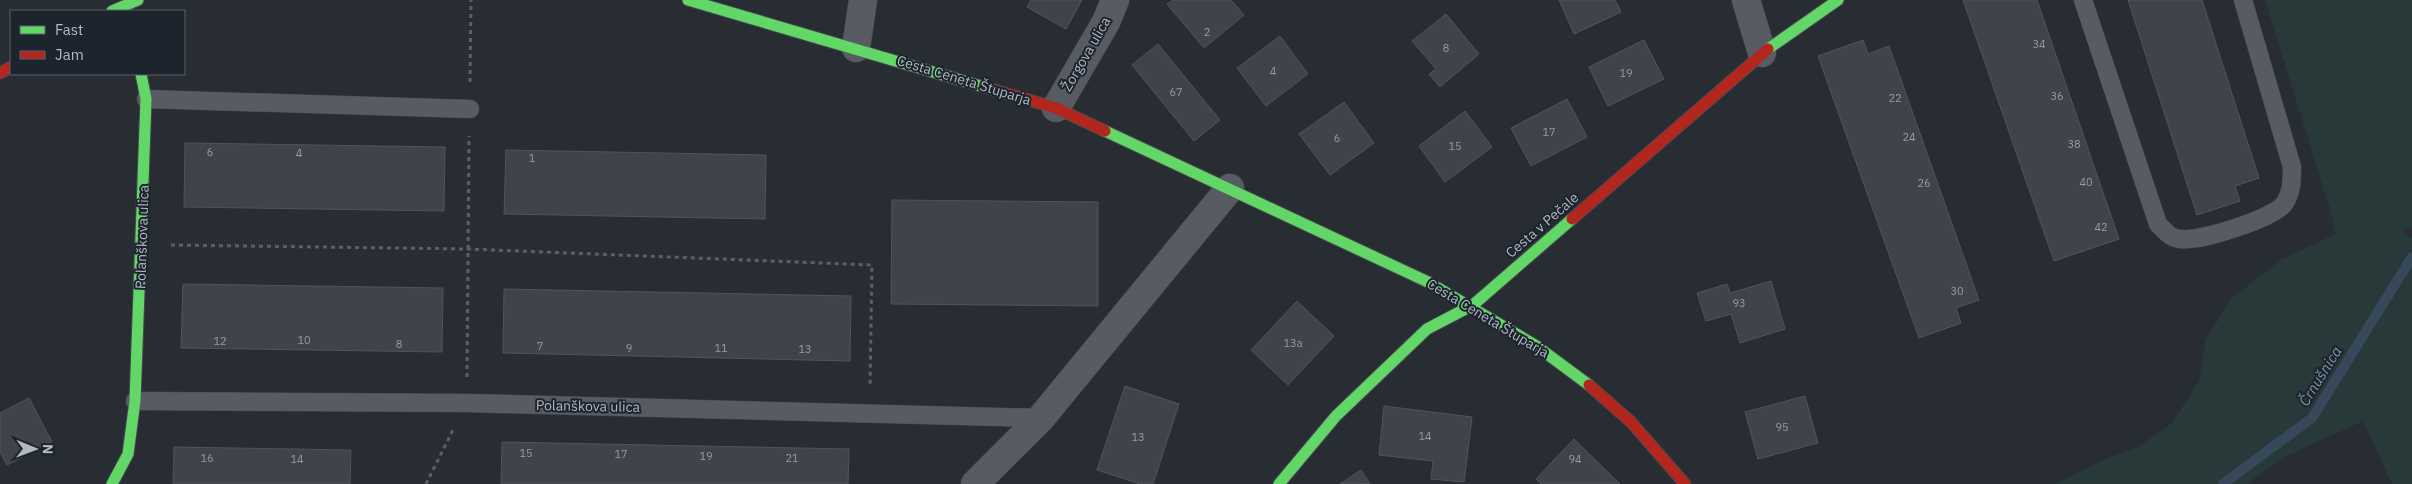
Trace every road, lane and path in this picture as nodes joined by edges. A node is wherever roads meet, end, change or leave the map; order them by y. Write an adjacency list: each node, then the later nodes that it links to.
1 (471, 0): 14 (path)
2 (688, 0): 9 (street, Cesta Ceneta Štuparja)
3 (863, 0): 9 (street)
4 (1115, 0): 13 (street, Žorgova ulica)
5 (1746, 0): 10 (street)
6 (1838, 0): 10 (street, Cesta v Pečale)
7 (2083, 0): 8 (lane)
8 (2242, 0)
9 (856, 48): 13 (street, Cesta Ceneta Štuparja)
10 (1762, 53): 18 (street, Cesta v Pečale)
11 (141, 75): 12 (street, Polanškova ulica)
12 (146, 99): 14 (lane); 16 (street, Polanškova ulica)
13 (1056, 108): 15 (street, Cesta Ceneta Štuparja)
14 (470, 109): 17 (path)
15 (1230, 188): 18 (street, Cesta Ceneta Štuparja); 22 (street)
16 (142, 244): 17 (path); 19 (street, Polanškova ulica)
17 (468, 250): 20 (path); 21 (path)
18 (1473, 306): 26 (street, Cesta v Pečale); 27 (street, Cesta Ceneta Štuparja)
19 (135, 401): 20 (lane, Polanškova ulica); 23 (street, Polanškova ulica)
20 (467, 403): 21 (lane, Polanškova ulica); 24 (path)
21 (870, 413): 22 (lane, Polanškova ulica)
22 (1040, 418): 25 (street)
23 (112, 484)
24 (426, 484)
25 (975, 484)
26 (1280, 484)
27 (1685, 484)

